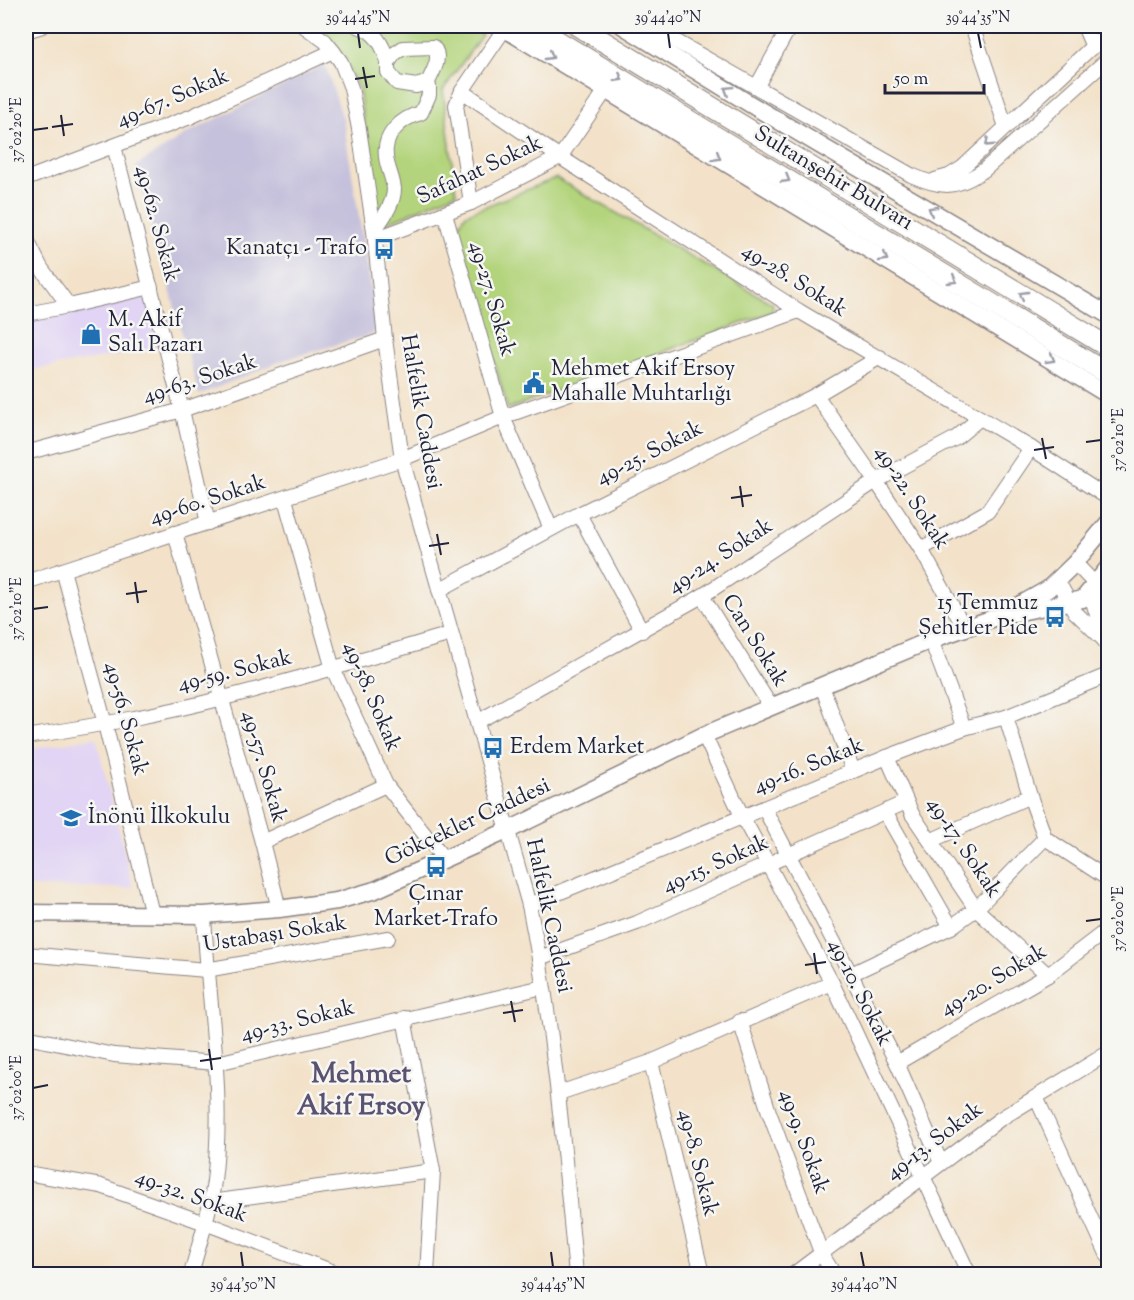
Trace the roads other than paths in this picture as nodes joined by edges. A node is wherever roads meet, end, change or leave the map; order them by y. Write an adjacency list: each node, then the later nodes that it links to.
1 (42, 26): 12 (street)
2 (358, 26): 17 (street)
3 (533, 26): 41 (highway, Sultanşehir Bulvarı, one-way to 41)
4 (578, 26): 39 (highway, Sultanşehir Bulvarı, one-way to 4)
5 (623, 26): 32 (main road, Sultanşehir Bulvarı, one-way to 5)
6 (649, 26): 19 (street, Sultanşehir Bulvarı)
7 (790, 26): 19 (street)
8 (972, 26): 22 (street)
9 (1084, 26): 14 (street)
10 (503, 27): 20 (main road, one-way to 20); 21 (street)
11 (313, 28): 15 (street, Halfelik Caddesi)
12 (26, 31)
13 (1108, 32): 14 (street)
14 (1093, 47): 22 (street)
15 (333, 51): 23 (street, 49-67. Sokak); 29 (street, Halfelik Caddesi)
16 (1108, 59): 26 (street)
17 (388, 63): 18 (street); 18 (street)
18 (427, 84): 29 (street)
19 (757, 86): 26 (street, Sultanşehir Bulvarı)
20 (606, 90): 24 (street, Safahat Sokak); 42 (main road, one-way to 42)
21 (462, 91): 24 (street, 49-28. Sokak); 27 (street)
22 (1006, 127): 26 (street, one-way to 26)
23 (114, 146): 25 (street, 49-67. Sokak); 31 (street, 49-62. Sokak)
24 (560, 157): 27 (street, Safahat Sokak); 35 (street, 49-28. Sokak)
25 (26, 179)
26 (927, 182)
27 (471, 202): 28 (street, Safahat Sokak)
28 (445, 214): 29 (street, Safahat Sokak); 45 (street, 49-27. Sokak)
29 (374, 235): 38 (street, Halfelik Caddesi)
30 (26, 238): 33 (street)
31 (151, 287): 33 (street); 44 (street, 49-62. Sokak)
32 (1090, 305): 34 (street); 37 (main road, Sultanşehir Bulvarı)
33 (69, 306): 36 (street)
34 (1108, 308)
35 (799, 311): 40 (street, 49-28. Sokak); 45 (street, 49-60. Sokak)
36 (26, 314)
37 (1108, 315)
38 (385, 339): 44 (street, 49-63. Sokak); 49 (street, Halfelik Caddesi)
39 (1108, 347)
40 (880, 357): 43 (street, 49-25. Sokak); 46 (street, 49-28. Sokak)
41 (1108, 374)
42 (1108, 394)
43 (816, 395): 50 (street, 49-22. Sokak); 53 (street, 49-25. Sokak)
44 (182, 410): 48 (street, 49-63. Sokak); 54 (street, 49-62. Sokak)
45 (503, 417): 49 (street, 49-60. Sokak); 56 (street, 49-27. Sokak)
46 (980, 418): 47 (street, 49-28. Sokak); 50 (street, 49-24. Sokak)
47 (1031, 448): 51 (street, 49-28. Sokak); 58 (street)
48 (26, 453)
49 (402, 459): 52 (street, 49-60. Sokak); 65 (street, Halfelik Caddesi)
50 (876, 481): 58 (street, 49-22. Sokak); 66 (street, 49-24. Sokak)
51 (1108, 498)
52 (285, 499): 54 (street, 49-60. Sokak); 74 (street, 49-58. Sokak)
53 (579, 514): 56 (street, 49-25. Sokak); 70 (street)
54 (208, 523): 57 (street, 49-60. Sokak)
55 (1108, 523): 59 (main road)
56 (551, 529): 65 (street, 49-25. Sokak)
57 (176, 533): 61 (street, 49-60. Sokak); 77 (street, 49-57. Sokak)
58 (921, 549): 69 (street, 49-22. Sokak)
59 (1075, 563): 62 (main road); 64 (street)
60 (1108, 567): 64 (main road)
61 (63, 570): 63 (street, 49-60. Sokak); 81 (street, 49-56. Sokak)
62 (1057, 580): 67 (street); 68 (main road)
63 (26, 582)
64 (1095, 584): 67 (main road); 73 (street)
65 (439, 590): 71 (street, Halfelik Caddesi)
66 (702, 596): 70 (street, 49-24. Sokak); 78 (street, Can Sokak)
67 (1070, 602): 68 (main road); 73 (street)
68 (1002, 615): 69 (main road, Gökçekler Caddesi)
69 (966, 629): 72 (main road, Gökçekler Caddesi)
70 (642, 631): 80 (street, 49-24. Sokak)
71 (451, 634): 74 (street, 49-59. Sokak); 80 (street, Halfelik Caddesi)
72 (931, 640): 76 (main road, Gökçekler Caddesi); 82 (street)
73 (1107, 643)
74 (333, 669): 77 (street, 49-59. Sokak); 87 (street, 49-58. Sokak)
75 (1108, 675): 79 (street, 49-16. Sokak)
76 (822, 686): 78 (main road, Gökçekler Caddesi); 86 (street)
77 (222, 699): 81 (street, 49-59. Sokak); 96 (street, 49-57. Sokak)
78 (771, 707): 83 (main road, Gökçekler Caddesi)
79 (1006, 717): 82 (street, 49-16. Sokak); 88 (street)
80 (477, 722): 93 (street, Halfelik Caddesi)
81 (105, 724): 84 (street, 49-59. Sokak); 105 (street, 49-56. Sokak)
82 (964, 728): 85 (street, 49-16. Sokak)
83 (704, 735): 92 (street, 49-10. Sokak); 93 (main road, Gökçekler Caddesi)
84 (26, 737)
85 (887, 757): 86 (street, 49-16. Sokak); 89 (street, 49-17. Sokak)
86 (853, 771): 90 (street, 49-16. Sokak)
87 (386, 785): 96 (street); 98 (street, 49-58. Sokak)
88 (1030, 796): 94 (street); 95 (street)
89 (906, 802): 91 (street, 49-15. Sokak); 95 (street, 49-17. Sokak)
90 (764, 808): 92 (street, 49-16. Sokak); 97 (street, 49-10. Sokak)
91 (885, 812): 97 (street, 49-15. Sokak); 107 (street, 49-17. Sokak)
92 (742, 816): 99 (street, 49-10. Sokak); 101 (street, 49-16. Sokak)
93 (509, 830): 98 (main road, Gökçekler Caddesi); 101 (street, Halfelik Caddesi)
94 (1045, 838): 100 (street); 103 (street)
95 (930, 841): 103 (street, 49-17. Sokak)
96 (262, 842): 102 (street, 49-57. Sokak)
97 (788, 856): 99 (street, 49-15. Sokak); 113 (street, 49-10. Sokak)
98 (444, 859): 102 (main road, Gökçekler Caddesi)
99 (768, 866): 111 (street, 49-15. Sokak); 115 (street, 49-10. Sokak)
100 (1108, 879)
101 (529, 905): 111 (street, Halfelik Caddesi)
102 (279, 909): 106 (main road, Gökçekler Caddesi)
103 (976, 909): 107 (street); 114 (street, 49-17. Sokak)
104 (26, 913): 105 (main road, Gökçekler Caddesi)
105 (152, 914): 106 (main road, Gökçekler Caddesi)
106 (204, 915): 112 (street)
107 (951, 927): 113 (street)
108 (1108, 930): 114 (street, 49-20. Sokak)
109 (388, 938): 112 (street, Ustabaşı Sokak)
110 (26, 954): 112 (street, Ustabaşı Sokak)
111 (539, 958): 116 (street, Halfelik Caddesi)
112 (206, 970): 122 (street)
113 (851, 974): 123 (street, 49-10. Sokak)
114 (1048, 975): 123 (street, 49-20. Sokak)
115 (832, 983): 118 (street); 129 (street, 49-10. Sokak)
116 (543, 987): 117 (street, 49-33. Sokak); 124 (street, Halfelik Caddesi)
117 (404, 1018): 122 (street, 49-33. Sokak); 127 (street)
118 (740, 1021): 121 (street); 132 (street, 49-9. Sokak)
119 (26, 1037): 122 (street, 49-33. Sokak)
120 (1108, 1053): 125 (street, 49-13. Sokak)
121 (651, 1062): 124 (street); 138 (street, 49-8. Sokak)
122 (217, 1063): 130 (street)
123 (897, 1064): 126 (street, 49-10. Sokak)
124 (559, 1093): 137 (street, Halfelik Caddesi)
125 (1036, 1097): 126 (street, 49-13. Sokak); 133 (street)
126 (941, 1163): 129 (street, 49-13. Sokak)
127 (433, 1171): 130 (street, 49-32. Sokak); 136 (street)
128 (26, 1173): 131 (street, 49-32. Sokak)
129 (923, 1179): 132 (street, 49-13. Sokak); 141 (street, 49-10. Sokak)
130 (211, 1202): 131 (street)
131 (205, 1223): 134 (street); 135 (street, 49-32. Sokak)
132 (822, 1254): 139 (street, 49-13. Sokak); 140 (street, 49-9. Sokak)
133 (1108, 1256)
134 (191, 1275)
135 (339, 1275)
136 (427, 1275)
137 (576, 1275)
138 (702, 1275)
139 (794, 1275)
140 (834, 1275)
141 (969, 1275)

